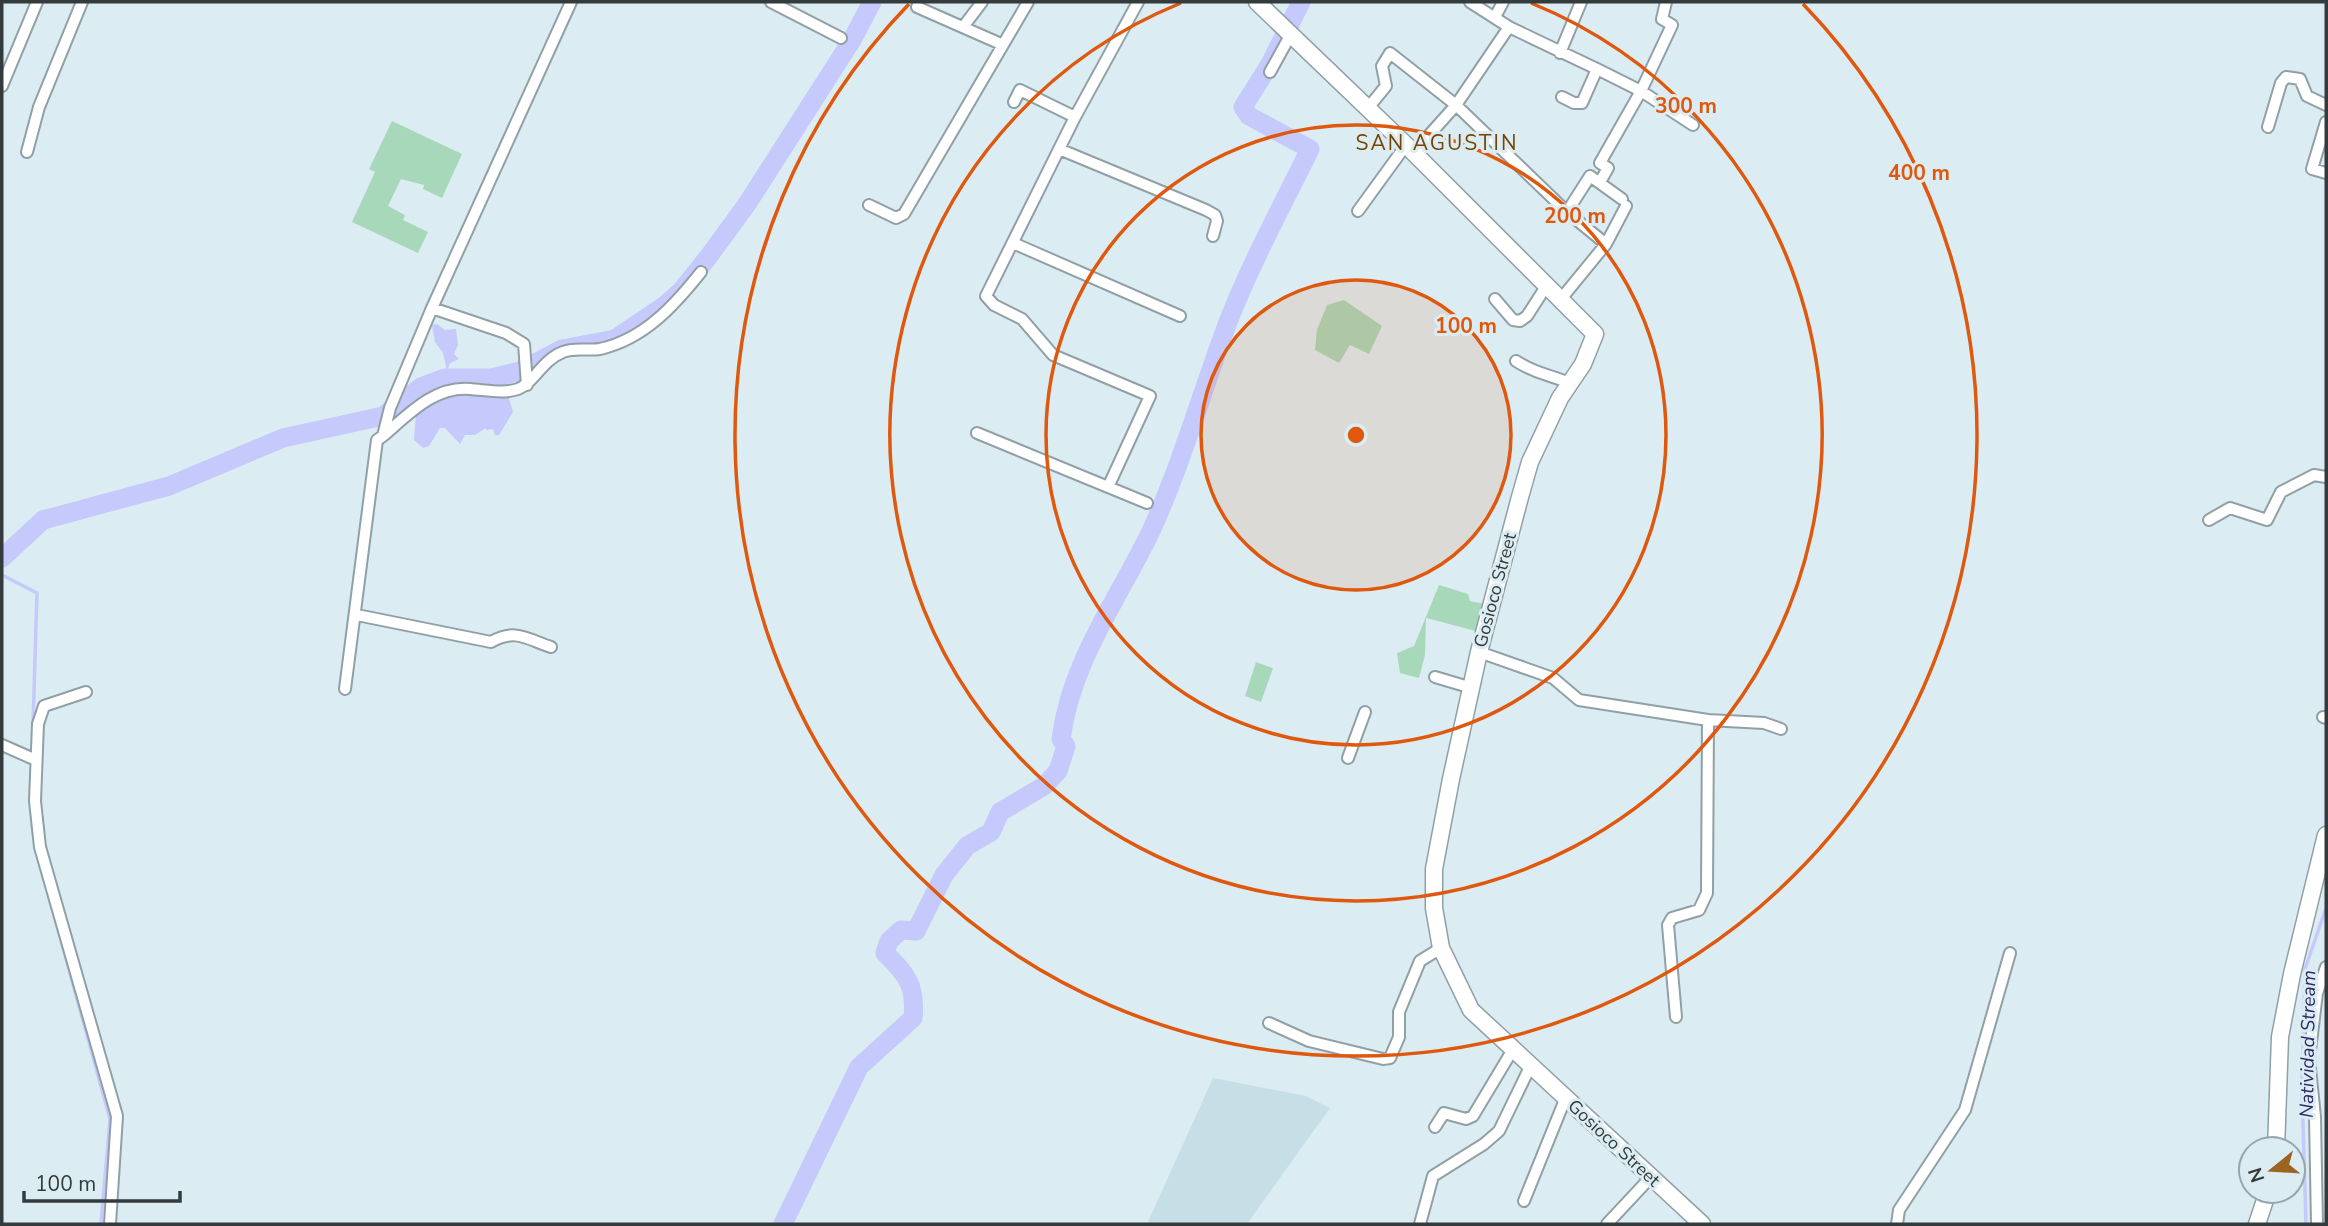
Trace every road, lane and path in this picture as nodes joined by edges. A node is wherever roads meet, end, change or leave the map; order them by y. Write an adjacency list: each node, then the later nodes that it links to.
1 (37, 2): 23 (street)
2 (82, 2): 37 (street)
3 (571, 2): 50 (street)
4 (771, 2): 18 (street)
5 (982, 2): 15 (street)
6 (1028, 2): 19 (street)
7 (1138, 2): 30 (street)
8 (1257, 2): 17 (street, Gosioco Street)
9 (1470, 2): 14 (street)
10 (1503, 2): 14 (street)
11 (1581, 2): 20 (street)
12 (1666, 2): 24 (street)
13 (917, 7): 15 (street)
14 (1495, 17): 16 (street)
15 (963, 27): 19 (street)
16 (1509, 27): 20 (street); 27 (street)
17 (1288, 31): 22 (street); 29 (street, Gosioco Street)
18 (841, 38)
19 (1001, 44): 40 (street)
20 (1560, 52): 21 (street)
21 (1597, 69): 24 (street); 25 (street)
22 (1270, 72)
23 (2, 86)
24 (1641, 91): 32 (street); 39 (street)
25 (1562, 97)
26 (1013, 102): 30 (street)
27 (1456, 105): 29 (street); 35 (street); 42 (street)
28 (2326, 105): 33 (street)
29 (1368, 108): 35 (street, Gosioco Street)
30 (1075, 117): 36 (street)
31 (2326, 122): 34 (street)
32 (1693, 125)
33 (2268, 127)
34 (2324, 140): 38 (street)
35 (1410, 148): 41 (street); 47 (street, Gosioco Street)
36 (1059, 149): 43 (street); 44 (street)
37 (27, 152)
38 (2326, 173)
39 (1600, 182): 42 (street); 45 (street)
40 (869, 205)
41 (1358, 211)
42 (1567, 212): 45 (street)
43 (1213, 236)
44 (1013, 243): 51 (street); 58 (street)
45 (1606, 244): 49 (street)
46 (701, 272): 54 (street)
47 (1547, 285): 48 (street); 49 (street, Gosioco Street)
48 (1495, 299)
49 (1561, 299): 53 (street, Gosioco Street)
50 (432, 308): 54 (street); 55 (street)
51 (1180, 316)
52 (1516, 361): 53 (street)
53 (1569, 383): 63 (street, Gosioco Street)
54 (527, 385): 55 (street)
55 (384, 431): 61 (street)
56 (976, 433): 58 (street)
57 (2326, 477): 60 (street)
58 (1109, 485): 59 (street)
59 (1147, 503)
60 (2209, 520)
61 (357, 615): 62 (street); 66 (street)
62 (551, 648)
63 (1479, 652): 65 (street, Gosioco Street); 69 (street)
64 (1435, 677): 65 (street)
65 (1472, 688): 75 (street, Gosioco Street)
66 (345, 689)
67 (86, 692): 73 (street)
68 (1365, 712): 72 (street)
69 (1708, 720): 70 (street); 78 (street)
70 (1781, 729)
71 (2, 744): 73 (street)
72 (1348, 758)
73 (37, 760): 89 (street)
74 (2326, 835): 84 (street)
75 (1441, 948): 79 (street); 80 (street, Gosioco Street)
76 (2010, 953): 92 (street)
77 (2326, 967): 94 (street)
78 (1676, 1017)
79 (1269, 1023)
80 (1512, 1051): 81 (street, Gosioco Street); 83 (street)
81 (1530, 1067): 82 (street, Gosioco Street); 90 (street)
82 (1566, 1097): 85 (street, Gosioco Street); 86 (street)
83 (1435, 1127)
84 (2276, 1135)
85 (1650, 1178): 88 (street, Gosioco Street); 91 (street)
86 (1524, 1201)
87 (2263, 1205): 93 (street)
88 (1695, 1222)
89 (110, 1224)
90 (1420, 1224)
91 (1607, 1224)
92 (1897, 1224)
93 (2257, 1224)
94 (2317, 1224)

